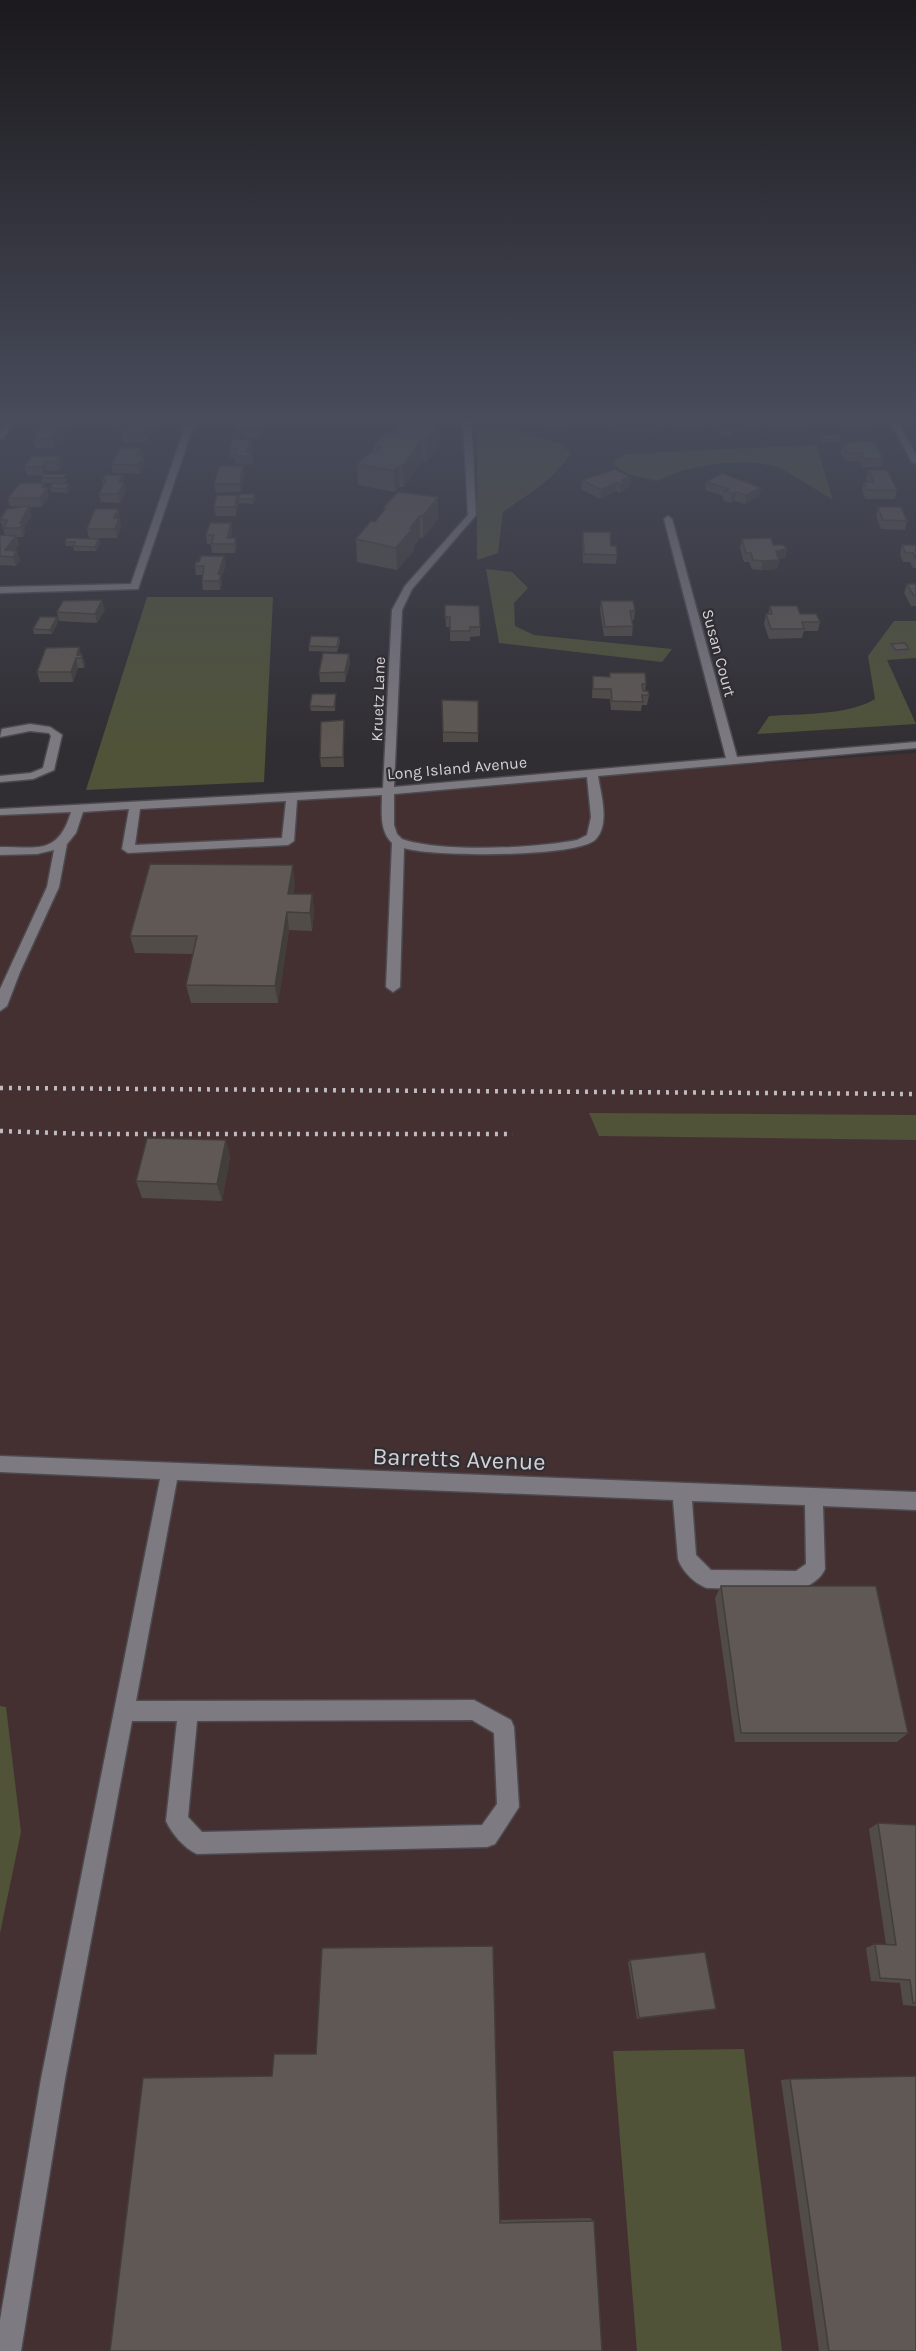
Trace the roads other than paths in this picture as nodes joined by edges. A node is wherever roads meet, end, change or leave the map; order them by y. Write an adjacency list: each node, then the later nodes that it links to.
1 (155, 528): 4 (street)
2 (461, 528): 10 (street, Kruetz Lane)
3 (670, 528): 7 (street, Susan Court)
4 (0, 590)
5 (0, 734): 9 (street)
6 (916, 745): 7 (street, Long Island Avenue)
7 (732, 760): 8 (street, Long Island Avenue)
8 (592, 773): 10 (street, Long Island Avenue); 15 (street)
9 (0, 779)
10 (389, 790): 11 (street, Long Island Avenue); 15 (street, Kruetz Lane)
11 (292, 798): 12 (street, Long Island Avenue); 12 (street)
12 (135, 806): 13 (street, Long Island Avenue)
13 (78, 809): 14 (street, Long Island Avenue); 16 (street)
14 (0, 812)
15 (398, 842): 18 (street)
16 (61, 843): 17 (street); 19 (street)
17 (0, 851)
18 (393, 987)
19 (0, 1006)
20 (0, 1464): 21 (street, Barretts Avenue)
21 (170, 1471): 22 (street, Barretts Avenue); 25 (street)
22 (682, 1493): 23 (street, Barretts Avenue); 23 (street)
23 (814, 1498): 24 (street, Barretts Avenue)
24 (916, 1501)
25 (124, 1712): 26 (street); 27 (street)
26 (188, 1712): 26 (street)
27 (8, 2351)

